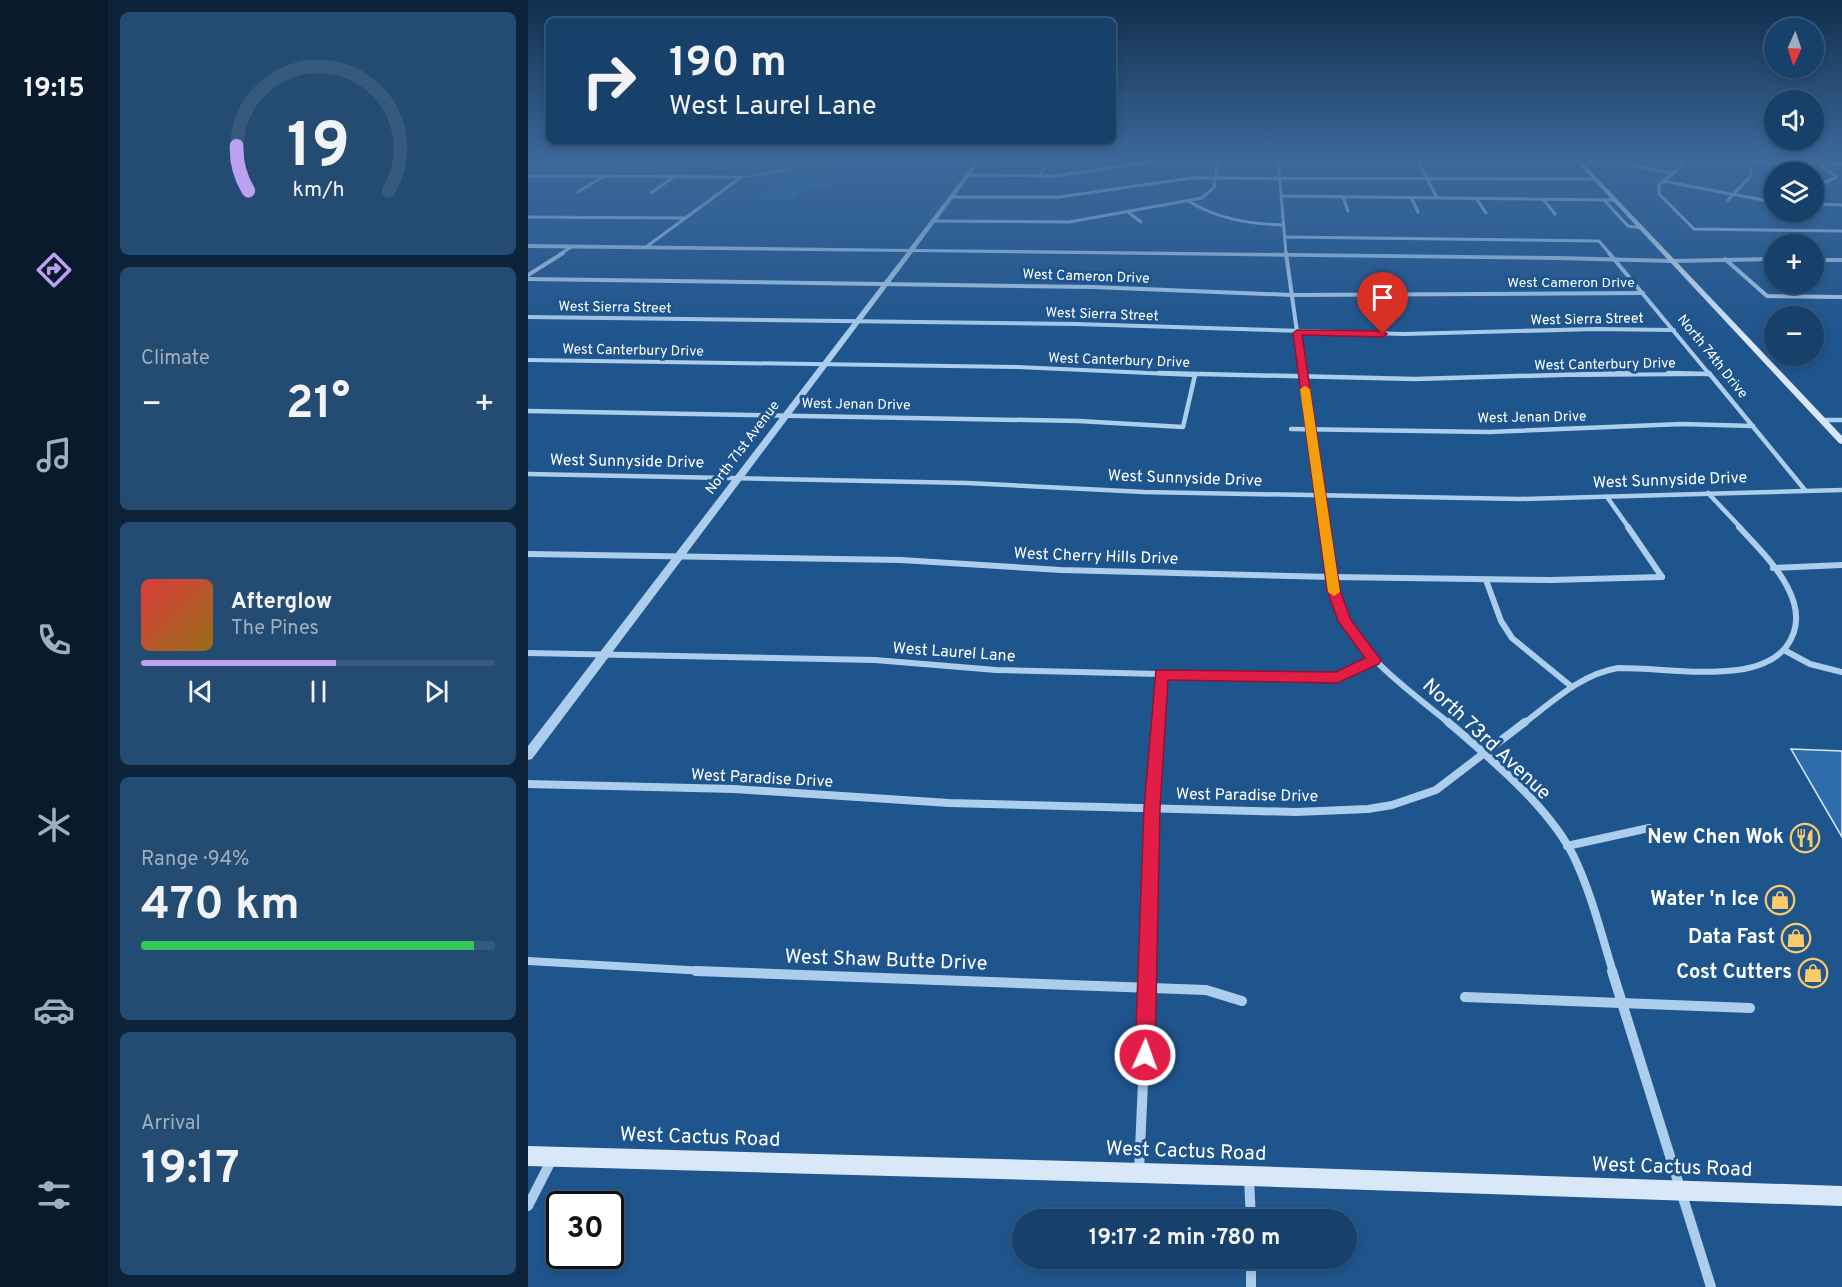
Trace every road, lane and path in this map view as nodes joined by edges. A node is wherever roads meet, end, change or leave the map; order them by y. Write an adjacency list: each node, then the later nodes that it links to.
1 (685, 218): 19 (street)
2 (936, 218): 10 (street, North 71st Avenue)
3 (1092, 218): 10 (street)
4 (1136, 218): 11 (street)
5 (1223, 218): 12 (street); 13 (street)
6 (1284, 218): 13 (street, North 73rd Avenue)
7 (1621, 218): 14 (street)
8 (1631, 218): 14 (main road)
9 (1682, 218): 15 (street)
10 (934, 221): 20 (street, North 71st Avenue)
11 (1141, 222)
12 (1216, 223)
13 (1284, 225): 16 (street, North 73rd Avenue)
14 (1641, 228): 27 (main road)
15 (1842, 231)
16 (1285, 237): 21 (street, North 73rd Avenue); 22 (street, North 74th Drive)
17 (528, 246): 18 (street)
18 (573, 246): 19 (street); 28 (street)
19 (646, 247): 20 (street)
20 (911, 250): 21 (street); 29 (street, North 71st Avenue)
21 (1286, 254): 22 (street); 31 (street, North 73rd Avenue)
22 (1615, 259): 27 (street); 30 (street, North 74th Drive)
23 (1725, 259): 24 (street); 27 (street); 32 (street)
24 (1764, 260)
25 (1824, 260): 26 (street)
26 (1842, 260)
27 (1672, 261): 44 (main road)
28 (528, 277): 29 (street, West Cameron Drive)
29 (885, 284): 31 (street, West Cameron Drive); 34 (street, North 71st Avenue)
30 (1643, 293): 31 (street, West Cameron Drive); 35 (street, North 74th Drive)
31 (1292, 295): 36 (street, North 73rd Avenue)
32 (1842, 297)
33 (528, 317): 34 (street, West Sierra Street)
34 (856, 321): 36 (street, West Sierra Street); 38 (street, North 71st Avenue)
35 (1674, 330): 36 (street, West Sierra Street); 39 (street, North 74th Drive)
36 (1297, 333): 41 (street, North 73rd Avenue)
37 (528, 360): 38 (street, West Canterbury Drive)
38 (824, 364): 40 (street, West Canterbury Drive); 43 (street, North 71st Avenue)
39 (1710, 374): 41 (street, West Canterbury Drive); 46 (street, North 74th Drive)
40 (1194, 375): 41 (street, West Canterbury Drive); 43 (street, West Jenan Drive)
41 (1303, 377): 48 (street, North 73rd Avenue)
42 (528, 411): 43 (street, West Jenan Drive)
43 (785, 416): 51 (street, North 71st Avenue)
44 (1822, 420): 45 (street); 49 (main road)
45 (1842, 420)
46 (1753, 426): 48 (street, West Jenan Drive); 52 (street, North 74th Drive)
47 (1291, 429): 48 (street)
48 (1311, 430): 55 (street, North 73rd Avenue)
49 (1842, 441)
50 (528, 474): 51 (street, West Sunnyside Drive)
51 (738, 478): 55 (street, West Sunnyside Drive); 58 (street, North 71st Avenue)
52 (1805, 490): 53 (street, West Sunnyside Drive); 54 (street, West Sunnyside Drive)
53 (1842, 490)
54 (1708, 492): 56 (street, West Sunnyside Drive); 60 (street)
55 (1320, 496): 56 (street, West Sunnyside Drive); 61 (street, North 73rd Avenue)
56 (1607, 497): 62 (street, West Cherry Hills Drive)
57 (528, 554): 58 (street, West Cherry Hills Drive)
58 (678, 556): 61 (street, West Cherry Hills Drive); 65 (street, North 71st Avenue)
59 (1842, 565): 60 (street)
60 (1773, 568): 63 (street)
61 (1332, 577): 62 (street, West Cherry Hills Drive); 66 (street, North 73rd Avenue)
62 (1486, 580): 69 (street)
63 (1784, 650): 67 (street); 69 (street, West Paradise Drive)
64 (528, 653): 65 (street, West Laurel Lane)
65 (603, 655): 68 (street, West Laurel Lane); 70 (street, North 71st Avenue)
66 (1374, 660): 68 (street, West Laurel Lane); 71 (street, North 73rd Avenue)
67 (1842, 672)
68 (1161, 674): 73 (street)
69 (1572, 687): 71 (street, West Paradise Drive)
70 (528, 755)
71 (1485, 756): 73 (street, West Paradise Drive); 75 (street, North 73rd Avenue)
72 (528, 784): 73 (street, West Paradise Drive)
73 (1152, 808): 77 (street)
74 (1649, 828): 75 (street)
75 (1568, 846): 80 (street, North 73rd Avenue)
76 (528, 961): 77 (street, West Shaw Butte Drive)
77 (1148, 989): 79 (street, West Shaw Butte Drive); 84 (street)
78 (1465, 997): 80 (street)
79 (1242, 1001)
80 (1623, 1003): 81 (street); 86 (street, North 73rd Avenue)
81 (1749, 1008)
82 (528, 1156): 83 (main road, West Cactus Road)
83 (553, 1157): 84 (main road, West Cactus Road); 88 (street)
84 (1139, 1173): 85 (main road, West Cactus Road)
85 (1249, 1176): 86 (main road, West Cactus Road); 89 (street)
86 (1681, 1191): 87 (main road, West Cactus Road); 92 (street, North 73rd Avenue)
87 (1842, 1196)
88 (528, 1206)
89 (1250, 1209)
90 (1251, 1269): 91 (street)
91 (1251, 1287)
92 (1711, 1287)

